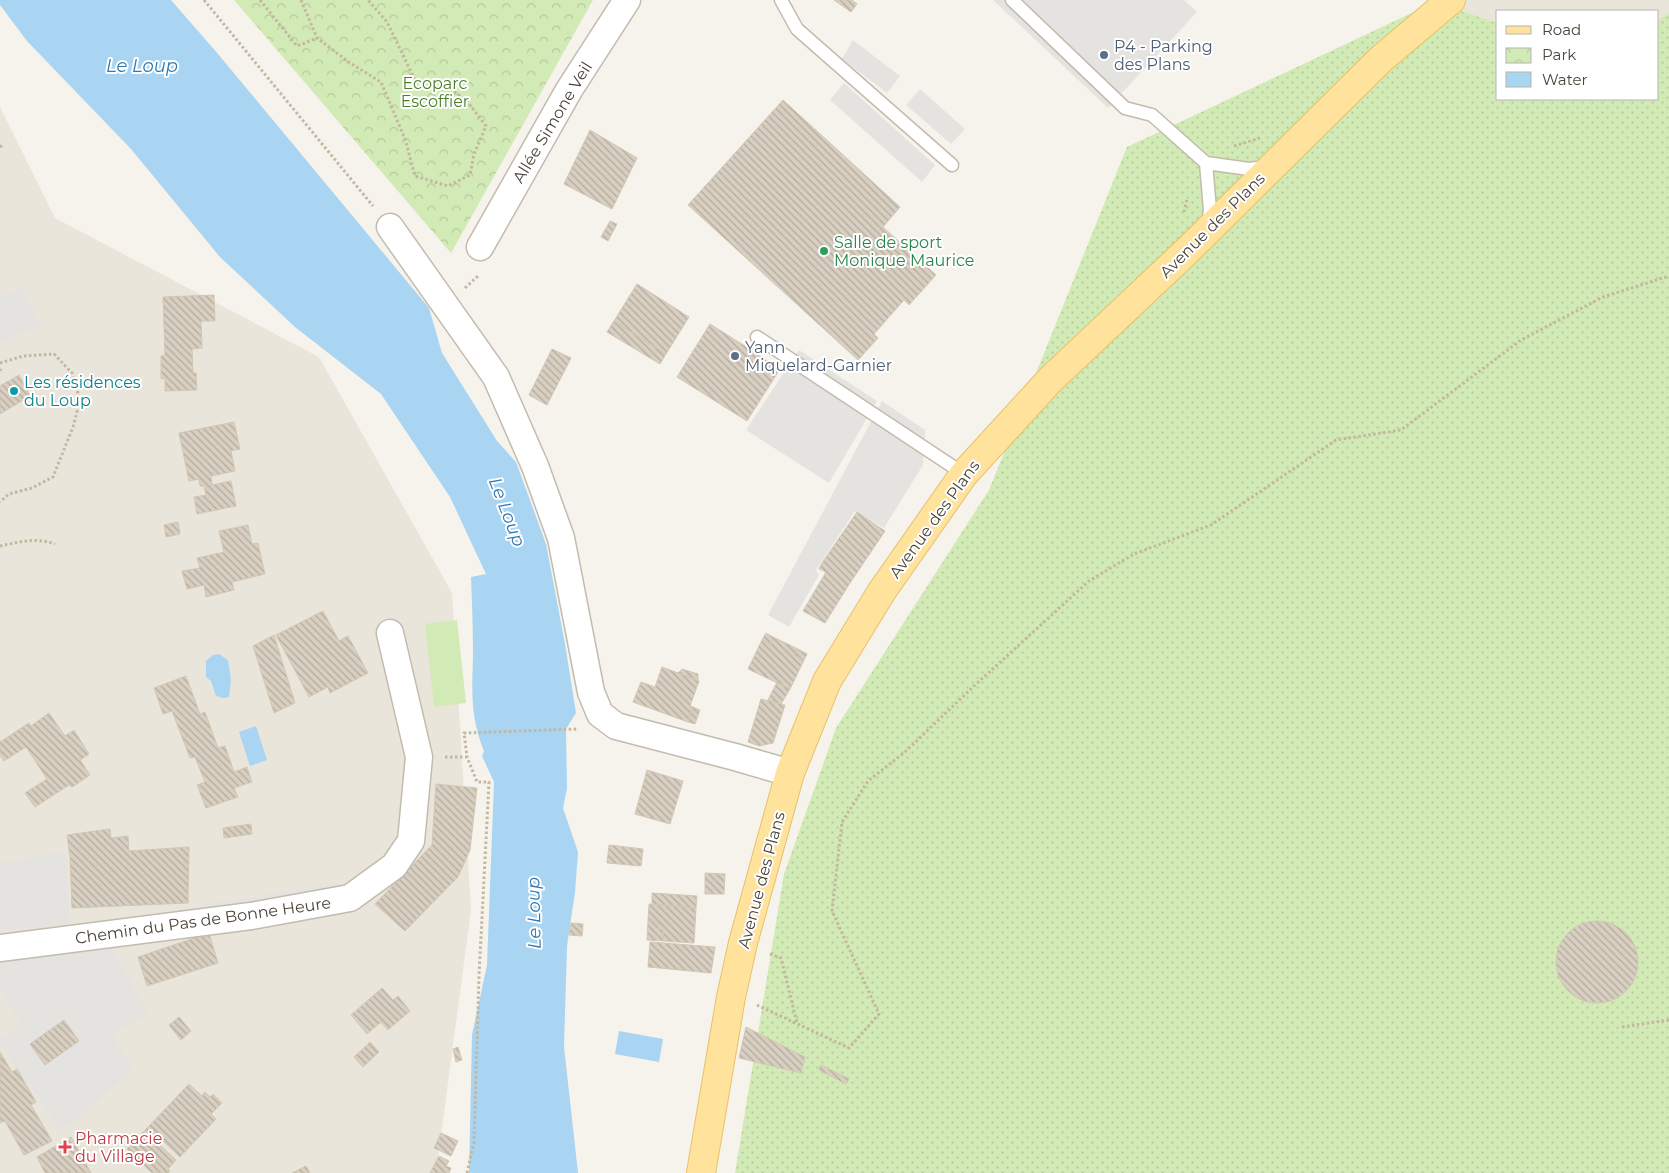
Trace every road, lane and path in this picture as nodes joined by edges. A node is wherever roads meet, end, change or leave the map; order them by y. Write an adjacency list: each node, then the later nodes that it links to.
1 (204, 0): 15 (path)
2 (260, 0): 9 (path)
3 (301, 0): 9 (path)
4 (368, 0): 9 (path)
5 (627, 0): 17 (street, Allée Simone Veil)
6 (781, 0): 13 (lane)
7 (1012, 0): 12 (lane)
8 (1452, 0): 14 (main road, Avenue des Plans)
9 (317, 38)
10 (4, 144): 11 (path)
11 (0, 147)
12 (1206, 163): 14 (lane); 16 (lane)
13 (952, 165)
14 (1270, 167): 16 (main road, Avenue des Plans)
15 (390, 227): 19 (street)
16 (1206, 232): 22 (main road, Avenue des Plans)
17 (480, 247): 19 (path)
18 (1669, 276): 33 (path)
19 (446, 306): 28 (street)
20 (757, 337): 22 (lane)
21 (0, 363): 23 (path)
22 (964, 474): 28 (main road, Avenue des Plans)
23 (0, 502)
24 (55, 544): 25 (path)
25 (0, 546)
26 (390, 633): 30 (street, Chemin du Pas de Bonne Heure)
27 (580, 729): 35 (path)
28 (790, 773): 29 (main road, Avenue des Plans)
29 (743, 944): 31 (main road, Avenue des Plans); 33 (path)
30 (0, 948)
31 (731, 997): 33 (path); 36 (main road, Avenue des Plans)
32 (1669, 1020): 34 (path)
33 (797, 1024)
34 (1622, 1027)
35 (467, 1173)
36 (701, 1173)

